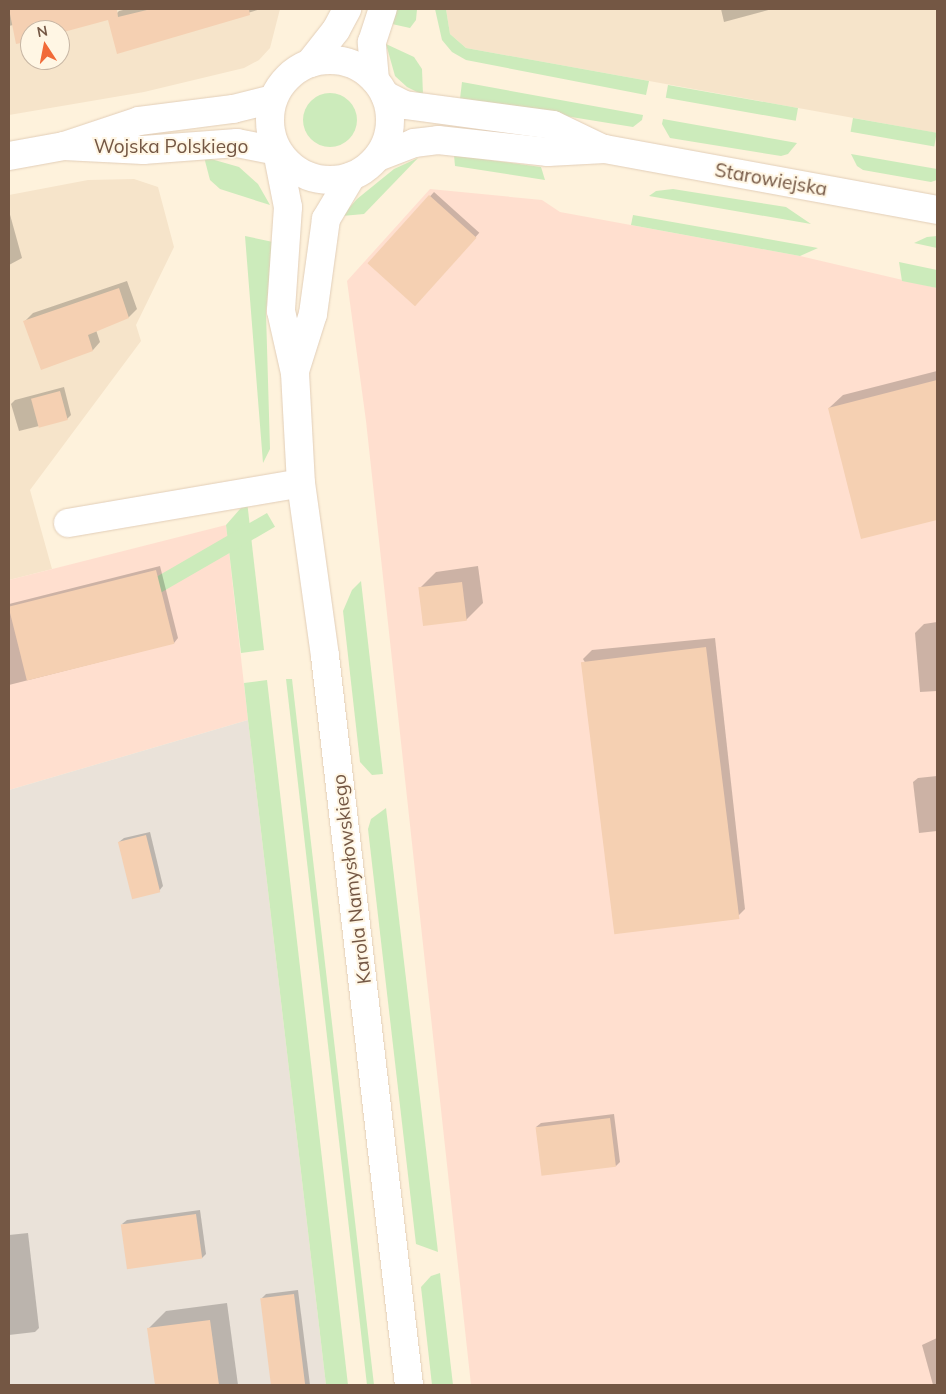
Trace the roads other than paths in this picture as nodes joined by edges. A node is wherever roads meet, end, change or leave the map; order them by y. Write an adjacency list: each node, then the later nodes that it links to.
1 (347, 9): 3 (street)
2 (383, 9): 4 (street)
3 (310, 63): 4 (street); 5 (street)
4 (380, 88): 7 (street, Starowiejska); 10 (street)
5 (273, 99): 6 (street, Wojska Polskiego); 8 (street)
6 (64, 146): 8 (street, Wojska Polskiego); 9 (street, Wojska Polskiego)
7 (605, 149): 10 (street, Starowiejska); 12 (street, Starowiejska)
8 (277, 151): 11 (street); 13 (street, Karola Namysłowskiego)
9 (9, 156)
10 (378, 157): 11 (street)
11 (352, 177): 13 (street, Karola Namysłowskiego)
12 (937, 210)
13 (295, 373): 14 (street, Karola Namysłowskiego)
14 (301, 483): 15 (street); 16 (street, Karola Namysłowskiego)
15 (68, 524)
16 (410, 1385)

